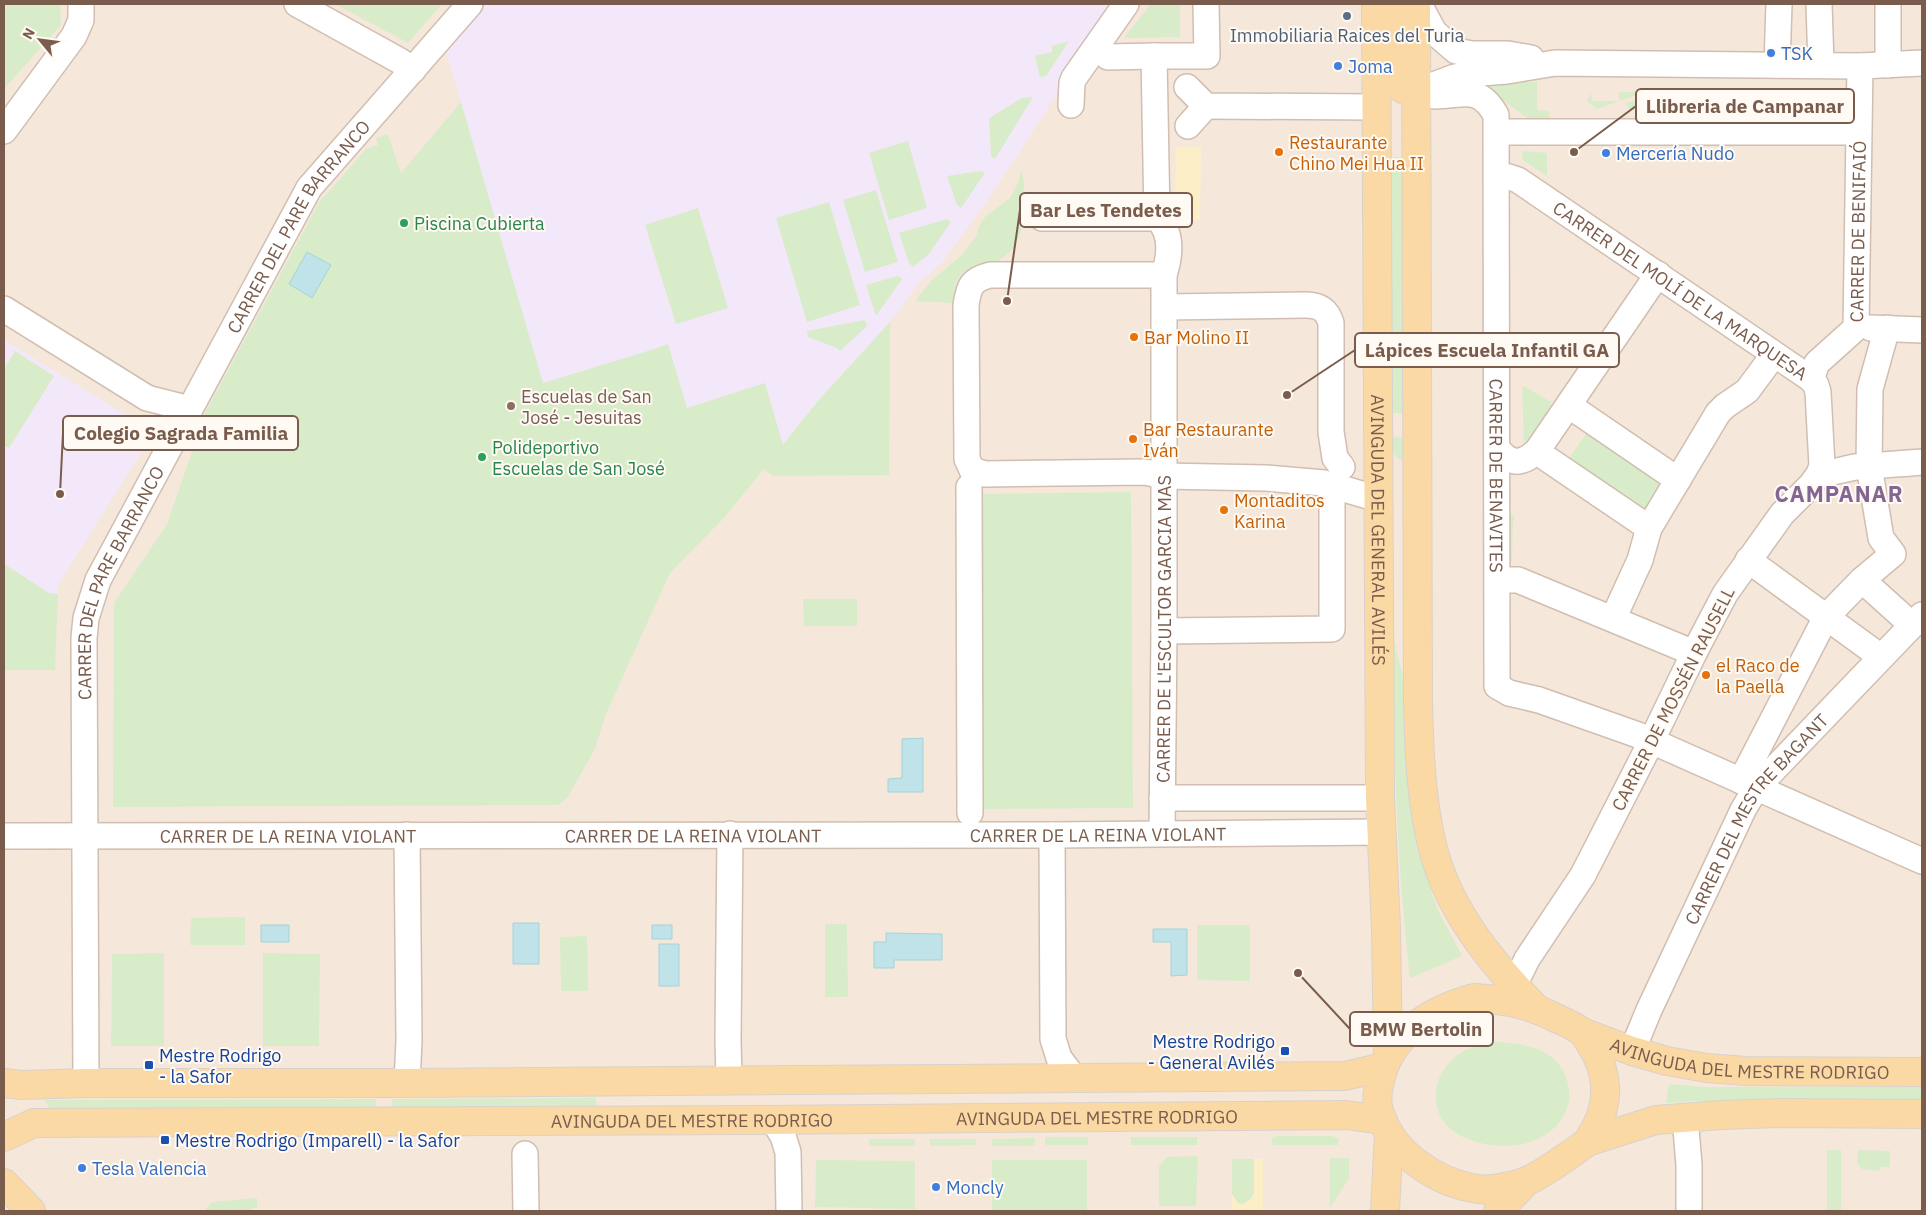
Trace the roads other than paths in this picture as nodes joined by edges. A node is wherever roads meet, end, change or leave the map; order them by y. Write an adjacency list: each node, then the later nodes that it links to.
1 (81, 4): 27 (street)
2 (297, 4): 20 (street)
3 (470, 4): 20 (street, CARRER DEL PARE BARRANCO)
4 (1126, 4): 23 (street)
5 (1206, 4): 12 (street)
6 (1376, 4): 25 (main road, AVINGUDA DEL GENERAL AVILÉS)
7 (1396, 4): 22 (main road)
8 (1418, 4): 14 (street); 22 (main road)
9 (1779, 4): 10 (street); 16 (street)
10 (1817, 4): 17 (street)
11 (1888, 4): 18 (street)
12 (1154, 56): 13 (street); 32 (street, CARRER DE L'ESCULTOR GARCIA MAS)
13 (1108, 57)
14 (1555, 63): 16 (street); 22 (street)
15 (1922, 63): 18 (street)
16 (1777, 65): 17 (street)
17 (1821, 65): 19 (street)
18 (1888, 65): 19 (street)
19 (1860, 66): 29 (street, CARRER DE BENIFAIÓ)
20 (413, 70): 42 (street, CARRER DEL PARE BARRANCO)
21 (1187, 87): 24 (street)
22 (1416, 92): 28 (street, CARRER DE BENAVITES); 59 (main road)
23 (1071, 105)
24 (1206, 106): 25 (street); 26 (street)
25 (1377, 107): 49 (main road, AVINGUDA DEL GENERAL AVILÉS)
26 (1188, 126)
27 (4, 131)
28 (1497, 132): 29 (street); 30 (street, CARRER DE BENAVITES)
29 (1858, 132): 37 (street, CARRER DE BENIFAIÓ)
30 (1497, 176): 33 (street, CARRER DEL MOLÍ DE LA MARQUESA); 44 (street, CARRER DE BENAVITES)
31 (1042, 218): 32 (street)
32 (1157, 218): 34 (street, CARRER DE L'ESCULTOR GARCIA MAS)
33 (1658, 274): 41 (street, CARRER DEL MOLÍ DE LA MARQUESA); 44 (street)
34 (1164, 275): 35 (street, CARRER DE L'ESCULTOR GARCIA MAS); 52 (street)
35 (1165, 307): 50 (street, CARRER DE L'ESCULTOR GARCIA MAS); 51 (street, AVINGUDA DEL GENERAL AVILÉS)
36 (4, 310): 42 (street)
37 (1856, 328): 38 (street); 41 (street, CARRER DE BENIFAIÓ)
38 (1887, 328): 39 (street); 48 (street, CARRER DE BENIFAIÓ)
39 (1922, 330)
40 (1770, 360): 53 (street)
41 (1811, 379): 47 (street, CARRER DEL MOLÍ DE LA MARQUESA)
42 (190, 408): 77 (street, CARRER DEL PARE BARRANCO)
43 (1577, 411): 53 (street)
44 (1497, 448): 57 (street, CARRER DE BENAVITES)
45 (1546, 458): 55 (street)
46 (1922, 462): 48 (street)
47 (1822, 466): 48 (street); 56 (street, CARRER DE MOSSÉN RAUSELL)
48 (1869, 466): 58 (street, CARRER DE BENIFAIÓ)
49 (1379, 469): 51 (street); 54 (main road, AVINGUDA DEL GENERAL AVILÉS); 59 (main road)
50 (1164, 476): 51 (street); 52 (street); 63 (street, CARRER DE L'ESCULTOR GARCIA MAS)
51 (1337, 476): 54 (street); 63 (street, AVINGUDA DEL GENERAL AVILÉS)
52 (970, 478): 70 (street)
53 (1678, 480): 55 (street)
54 (1378, 498): 69 (main road, AVINGUDA DEL GENERAL AVILÉS)
55 (1649, 528): 61 (street)
56 (1748, 560): 60 (street); 64 (street, CARRER DE MOSSÉN RAUSELL)
57 (1498, 580): 61 (street); 66 (street, CARRER DE BENAVITES)
58 (1862, 580): 60 (street, CARRER DE BENIFAIÓ); 62 (street)
59 (1417, 589): 79 (main road)
60 (1826, 617): 65 (street); 67 (street, CARRER DE BENIFAIÓ)
61 (1613, 619): 64 (street)
62 (1917, 620): 65 (street, CARRER DEL MESTRE BAGANT)
63 (1164, 631): 68 (street, CARRER DE L'ESCULTOR GARCIA MAS)
64 (1694, 653): 66 (street, CARRER DE MOSSÉN RAUSELL)
65 (1881, 657): 67 (street, CARRER DEL MESTRE BAGANT)
66 (1652, 740): 67 (street); 79 (street, CARRER DE MOSSÉN RAUSELL)
67 (1749, 784): 78 (street); 82 (street, CARRER DEL MESTRE BAGANT)
68 (1162, 798): 69 (street, CARRER DE LA REINA VIOLANT); 72 (street, CARRER DE L'ESCULTOR GARCIA MAS)
69 (1380, 798): 71 (main road, AVINGUDA DEL GENERAL AVILÉS)
70 (970, 813)
71 (1382, 832): 72 (street, CARRER DE LA REINA VIOLANT); 83 (main road, AVINGUDA DEL GENERAL AVILÉS)
72 (1162, 833): 75 (street, CARRER DE LA REINA VIOLANT)
73 (730, 834): 74 (street, CARRER DE LA REINA VIOLANT); 75 (street, CARRER DE LA REINA VIOLANT); 86 (street)
74 (407, 835): 77 (street, CARRER DE LA REINA VIOLANT); 89 (street)
75 (1052, 835): 85 (street)
76 (4, 836): 77 (street, CARRER DE LA REINA VIOLANT)
77 (86, 837): 88 (street, CARRER DEL PARE BARRANCO)
78 (1922, 861)
79 (1514, 986): 80 (main road)
80 (1534, 1007): 81 (main road, AVINGUDA DEL MESTRE RODRIGO); 83 (main road)
81 (1582, 1032): 82 (main road, AVINGUDA DEL MESTRE RODRIGO); 96 (main road)
82 (1632, 1052): 84 (main road, AVINGUDA DEL MESTRE RODRIGO)
83 (1385, 1062): 85 (main road); 94 (main road)
84 (1922, 1072)
85 (1075, 1079): 86 (main road)
86 (729, 1080): 89 (main road)
87 (4, 1083): 88 (main road)
88 (86, 1083): 89 (main road)
89 (407, 1083)
90 (1922, 1114): 91 (main road)
91 (1685, 1117): 96 (main road); 106 (street)
92 (814, 1119): 93 (main road, AVINGUDA DEL MESTRE RODRIGO); 94 (main road, AVINGUDA DEL MESTRE RODRIGO); 98 (street)
93 (773, 1120): 95 (main road, AVINGUDA DEL MESTRE RODRIGO); 98 (street)
94 (1386, 1126): 99 (main road); 104 (main road)
95 (4, 1137)
96 (1587, 1142): 99 (main road)
97 (525, 1154): 102 (street)
98 (789, 1164): 103 (street)
99 (1527, 1181): 105 (main road)
100 (4, 1183): 101 (main road)
101 (31, 1211)
102 (526, 1211)
103 (790, 1211)
104 (1385, 1211)
105 (1498, 1211)
106 (1689, 1211)

